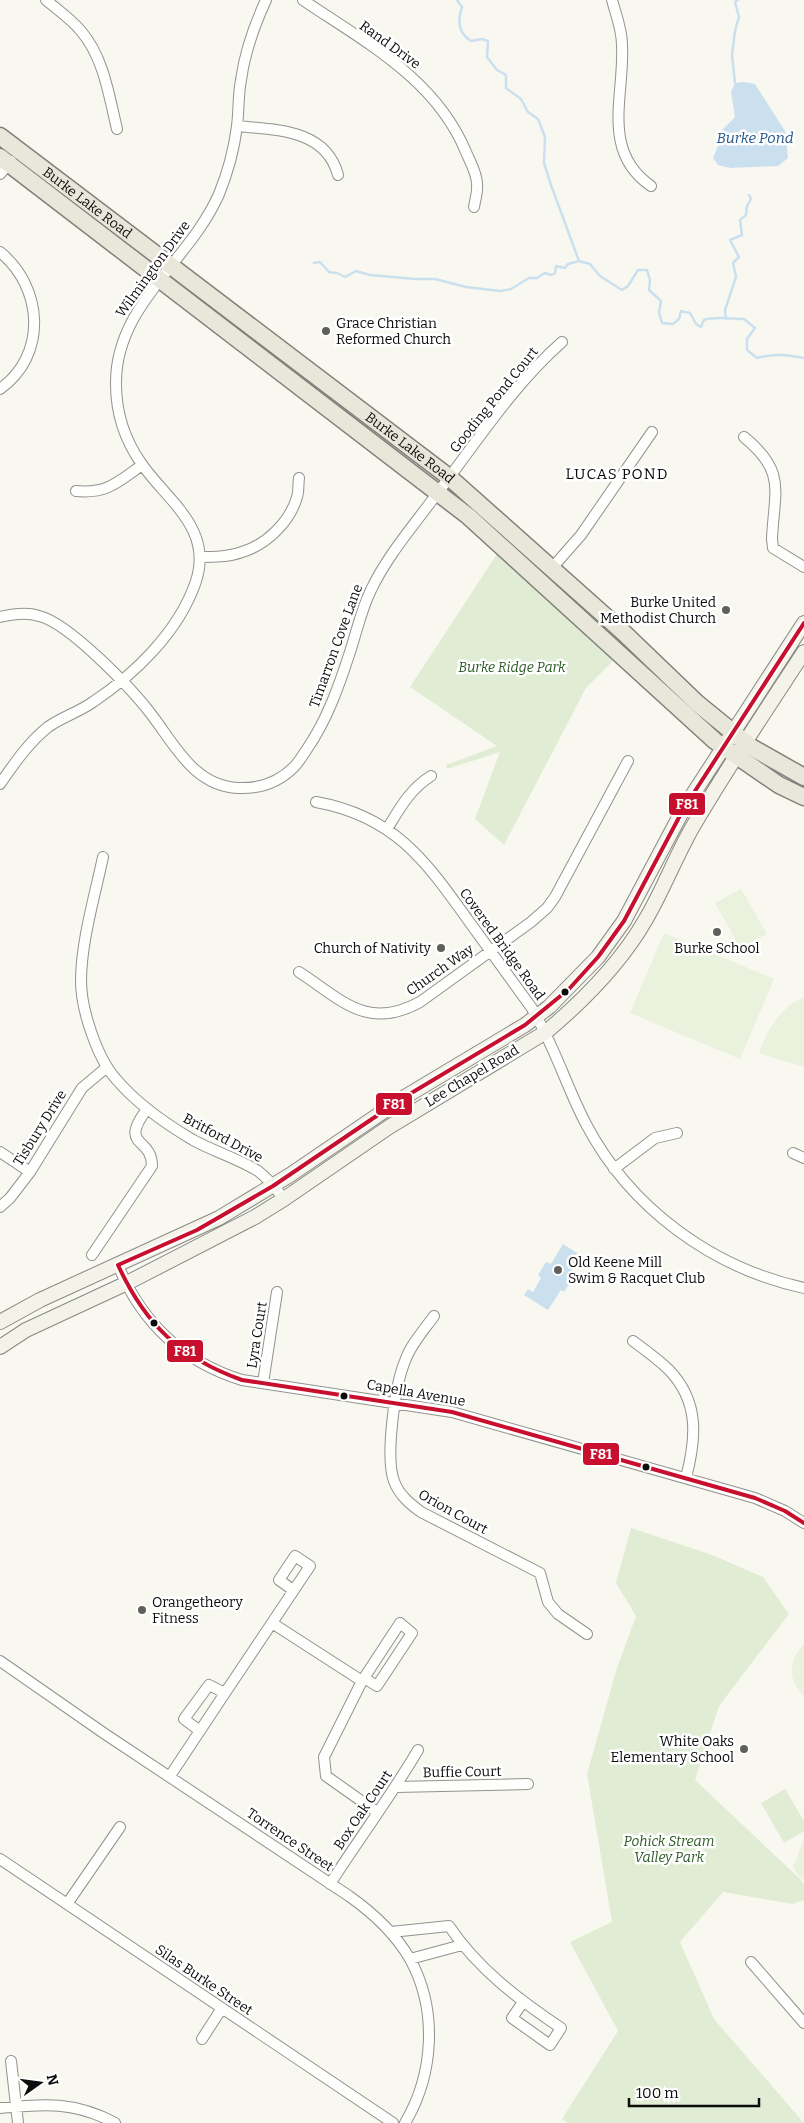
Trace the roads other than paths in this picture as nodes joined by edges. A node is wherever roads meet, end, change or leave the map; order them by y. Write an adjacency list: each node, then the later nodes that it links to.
1 (46, 0): 6 (street)
2 (266, 0): 5 (street, Wilmington Drive)
3 (303, 0): 12 (street, Rand Drive)
4 (612, 0): 11 (street)
5 (237, 126): 10 (street); 14 (street, Wilmington Drive)
6 (117, 129)
7 (0, 136): 8 (main road, Burke Lake Road)
8 (20, 151): 9 (street); 14 (main road, Burke Lake Road)
9 (3, 165): 15 (main road, Burke Lake Road)
10 (338, 175)
11 (651, 186)
12 (474, 207)
13 (0, 252): 17 (street)
14 (172, 265): 15 (street, Wilmington Drive); 21 (main road, Burke Lake Road)
15 (160, 279): 20 (street, Wilmington Drive); 24 (main road, Burke Lake Road)
16 (562, 342): 21 (street, Gooding Pond Court)
17 (0, 389)
18 (652, 432): 27 (street)
19 (744, 437): 26 (street)
20 (142, 465): 23 (street); 25 (street, Wilmington Drive)
21 (449, 477): 24 (street, Timarron Cove Lane); 27 (main road, Burke Lake Road)
22 (299, 478): 25 (street)
23 (76, 491)
24 (438, 493): 31 (street, Timarron Cove Lane); 33 (main road, Burke Lake Road)
25 (200, 558): 31 (street, Wilmington Drive)
26 (804, 567)
27 (552, 568): 32 (main road, Burke Lake Road)
28 (0, 617): 31 (street, Timarron Cove Lane)
29 (804, 622): 32 (main road)
30 (804, 652): 32 (main road)
31 (123, 682): 37 (street, Wilmington Drive)
32 (739, 744): 33 (main road, Burke Lake Road); 36 (main road, Burke Lake Road); 38 (main road, Burke Lake Road); 45 (main road, Lee Chapel Road)
33 (724, 746): 44 (main road, Lee Chapel Road)
34 (628, 761): 42 (street, Church Way)
35 (431, 776): 40 (street)
36 (804, 777)
37 (0, 784)
38 (804, 797)
39 (316, 802): 40 (street, Covered Bridge Road)
40 (387, 830): 42 (street, Covered Bridge Road)
41 (103, 857): 46 (street, Britford Drive)
42 (490, 951): 43 (street, Church Way); 44 (street, Covered Bridge Road)
43 (299, 972)
44 (537, 1016): 45 (street, Covered Bridge Road); 54 (main road, Lee Chapel Road)
45 (546, 1032): 52 (street, Covered Bridge Road); 55 (main road, Lee Chapel Road)
46 (107, 1067): 47 (street, Britford Drive); 53 (street, Tisbury Drive)
47 (147, 1109): 54 (street, Britford Drive); 57 (street)
48 (678, 1133): 52 (street)
49 (0, 1152): 53 (street)
50 (793, 1153): 51 (street)
51 (804, 1158)
52 (614, 1169): 60 (street, Covered Bridge Road)
53 (30, 1172): 56 (street, Tisbury Drive)
54 (273, 1186): 55 (street, Britford Drive); 58 (main road, Lee Chapel Road)
55 (284, 1200): 59 (main road, Lee Chapel Road)
56 (0, 1207)
57 (92, 1255)
58 (118, 1265): 59 (street, Capella Avenue); 63 (main road, Lee Chapel Road)
59 (125, 1284): 65 (main road, Lee Chapel Road); 66 (street, Capella Avenue)
60 (804, 1288)
61 (277, 1292): 66 (street, Lyra Court)
62 (434, 1316): 67 (street, Orion Court)
63 (0, 1322)
64 (633, 1341): 68 (street)
65 (0, 1347)
66 (263, 1383): 67 (street, Capella Avenue)
67 (396, 1403): 68 (street, Capella Avenue); 72 (street, Orion Court)
68 (686, 1478): 69 (street, Capella Avenue)
69 (804, 1524)
70 (293, 1590): 71 (street)
71 (272, 1623): 74 (street); 75 (street)
72 (587, 1634)
73 (0, 1661): 78 (street, Torrence Street)
74 (363, 1679): 74 (street); 81 (street)
75 (225, 1693): 76 (street); 76 (street)
76 (200, 1731): 78 (street)
77 (418, 1750): 80 (street, Box Oak Court)
78 (170, 1776): 84 (street, Torrence Street)
79 (528, 1784): 80 (street, Buffie Court)
80 (396, 1787): 81 (street, Box Oak Court)
81 (378, 1812): 84 (street, Box Oak Court)
82 (120, 1826): 85 (street)
83 (0, 1859): 85 (street, Silas Burke Street)
84 (330, 1884): 86 (street, Torrence Street)
85 (67, 1904): 91 (street, Silas Burke Street)
86 (391, 1932): 87 (street); 88 (street, Torrence Street)
87 (462, 1944): 88 (street); 90 (street)
88 (410, 1959): 100 (street, Torrence Street)
89 (751, 1962): 92 (street)
90 (523, 2002): 90 (street)
91 (222, 2008): 93 (street); 99 (street, Silas Burke Street)
92 (804, 2023)
93 (202, 2039)
94 (11, 2061): 95 (street)
95 (16, 2107): 96 (street); 97 (street); 98 (street)
96 (0, 2108)
97 (18, 2123)
98 (115, 2123)
99 (393, 2123)
100 (405, 2123)

